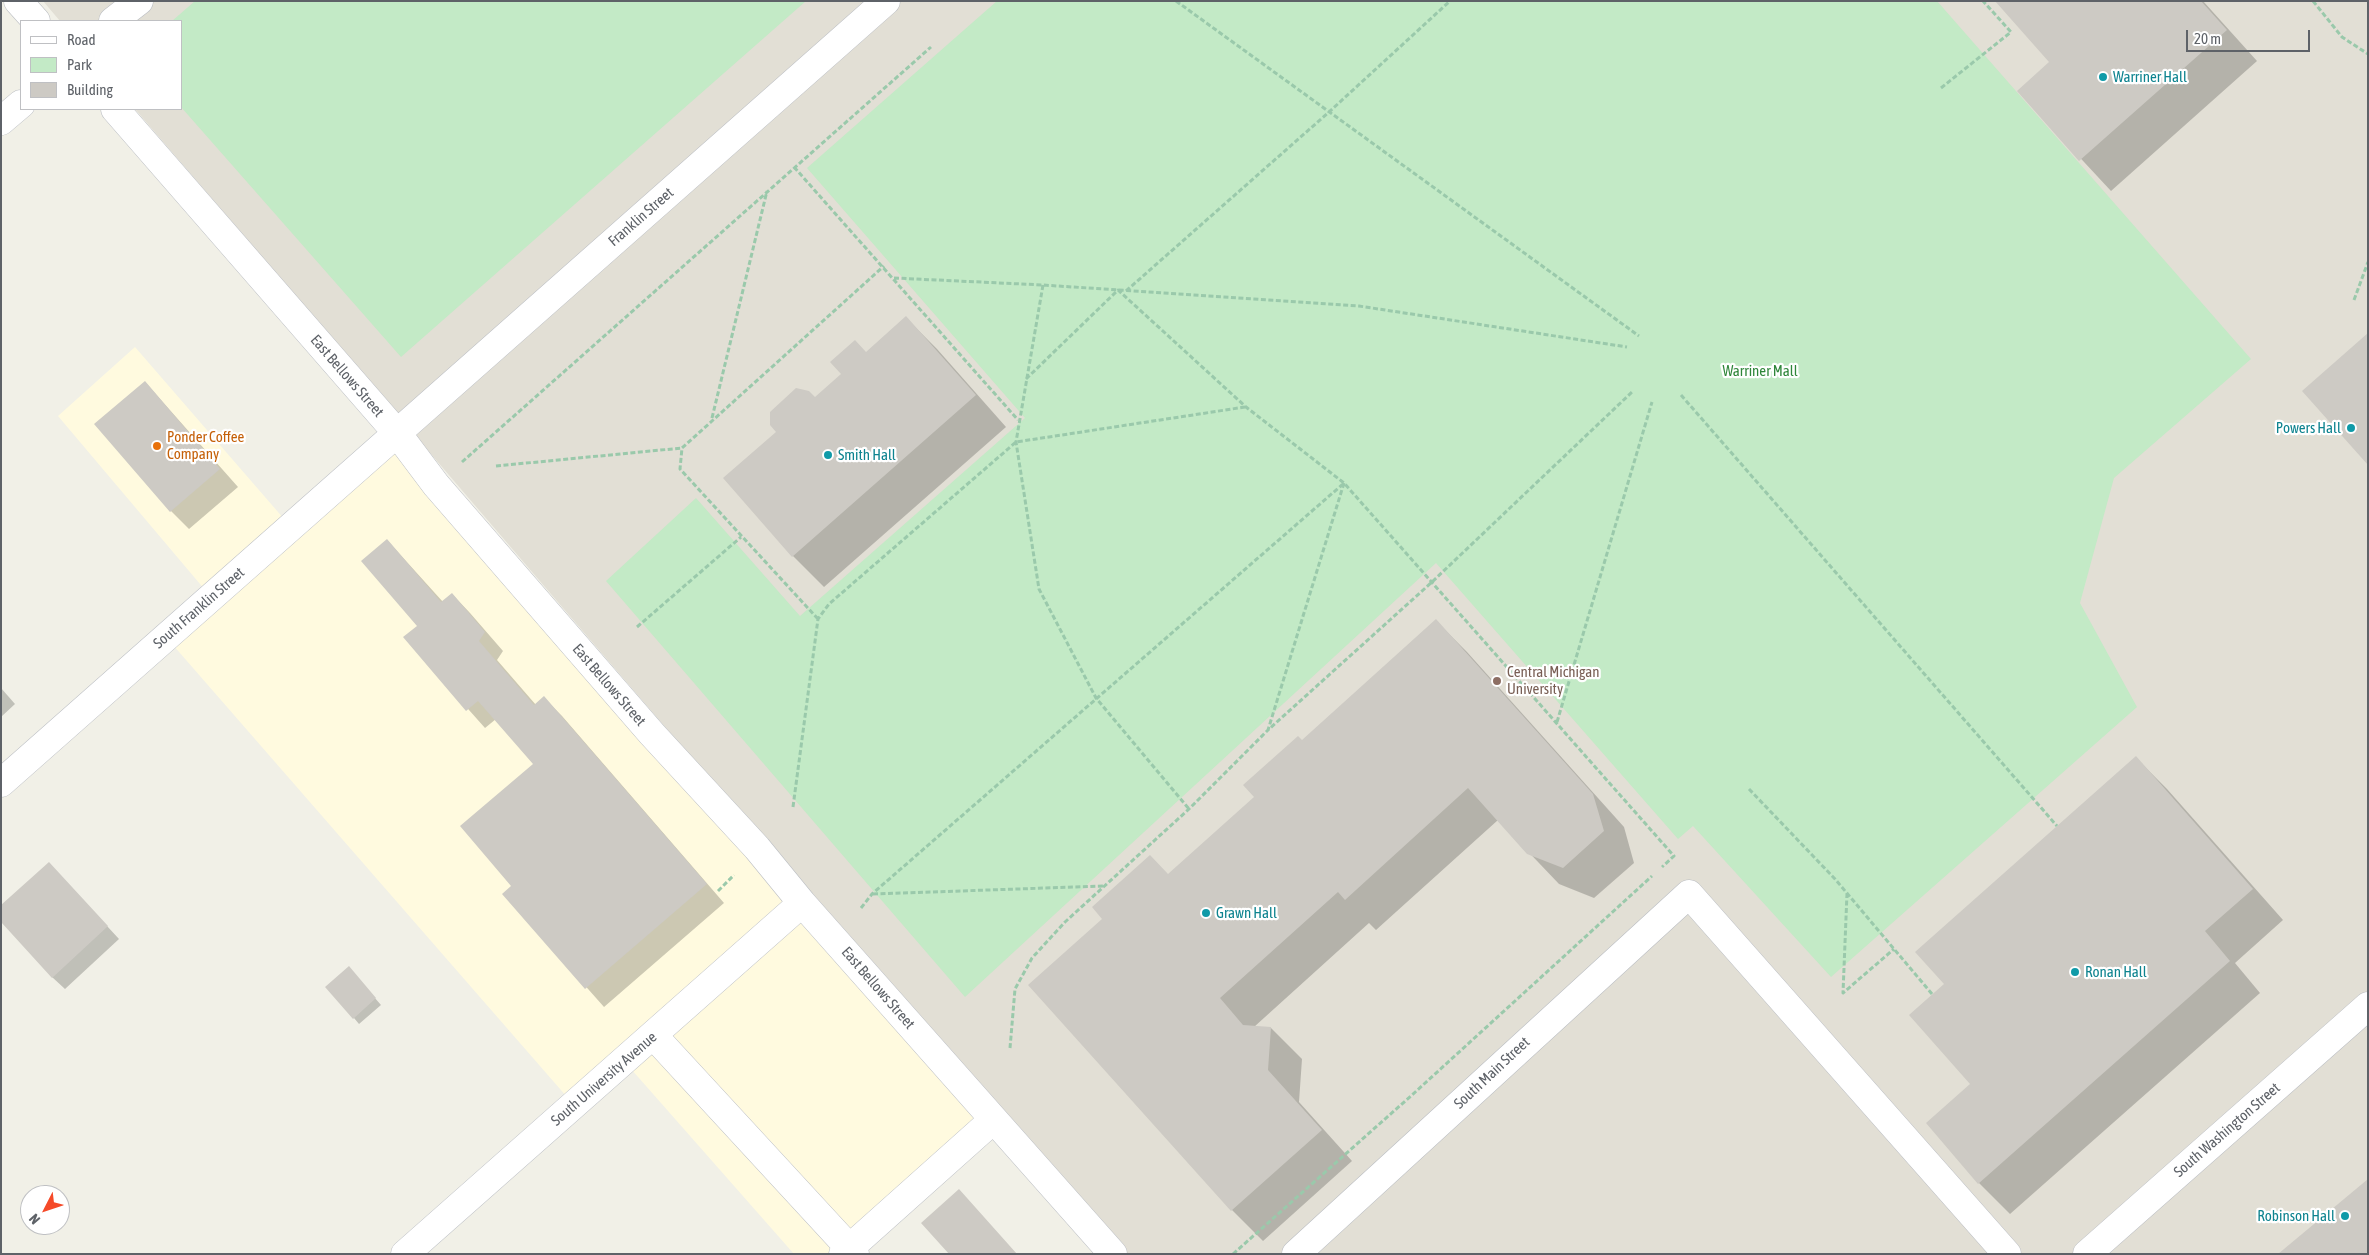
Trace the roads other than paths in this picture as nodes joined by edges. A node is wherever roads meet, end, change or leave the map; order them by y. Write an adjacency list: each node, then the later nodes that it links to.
1 (18, 1): 4 (street)
2 (139, 1): 5 (street)
3 (886, 1): 9 (street, Franklin Street)
4 (35, 20)
5 (114, 20)
6 (20, 105): 8 (street)
7 (116, 110): 9 (street, East Bellows Street)
8 (1, 121)
9 (397, 433): 10 (street, South Franklin Street); 11 (street, East Bellows Street)
10 (1, 783)
11 (802, 903): 13 (street, South University Avenue); 14 (street, East Bellows Street)
12 (2368, 1006): 20 (street, South Washington Street)
13 (653, 1035): 15 (street); 16 (street, South University Avenue)
14 (993, 1120): 15 (street); 17 (street, East Bellows Street)
15 (849, 1252)
16 (404, 1254)
17 (1113, 1254)
18 (1296, 1254): 19 (street, South Main Street)
19 (2006, 1254)
20 (2087, 1254)

